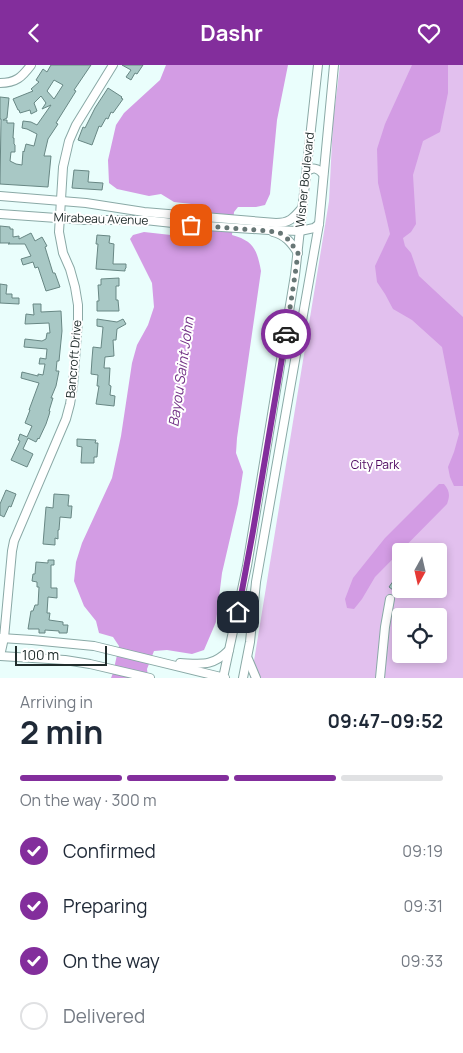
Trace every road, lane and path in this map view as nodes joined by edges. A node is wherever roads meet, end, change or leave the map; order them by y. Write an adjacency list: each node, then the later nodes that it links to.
1 (31, 65): 5 (street)
2 (113, 65): 9 (street, Bancroft Drive)
3 (318, 65): 6 (street, Wisner Boulevard)
4 (334, 65): 7 (street, Wisner Boulevard)
5 (0, 83)
6 (306, 173): 7 (street); 10 (street, Wisner Boulevard)
7 (324, 174): 13 (street, Wisner Boulevard)
8 (0, 196): 9 (street, Mirabeau Avenue)
9 (61, 200): 10 (street, Mirabeau Avenue); 12 (street, Bancroft Drive)
10 (302, 207): 15 (street, Wisner Boulevard)
11 (0, 214): 12 (street, Mirabeau Avenue)
12 (59, 219): 14 (street, Mirabeau Avenue); 18 (street, Bancroft Drive)
13 (319, 224): 15 (street, Mirabeau Avenue); 21 (street, Wisner Boulevard)
14 (269, 231): 15 (street, Mirabeau Avenue); 16 (street)
15 (300, 231): 16 (street, Wisner Boulevard)
16 (298, 253): 19 (street, Wisner Boulevard)
17 (390, 599): 27 (street)
18 (2, 638): 20 (street, Bancroft Drive); 22 (street)
19 (230, 648): 22 (street); 24 (street, Wisner Boulevard)
20 (0, 656): 23 (street)
21 (248, 657): 25 (street, Wisner Boulevard); 26 (street)
22 (167, 663): 24 (street)
23 (149, 678)
24 (223, 678)
25 (243, 678)
26 (256, 678)
27 (380, 678)

